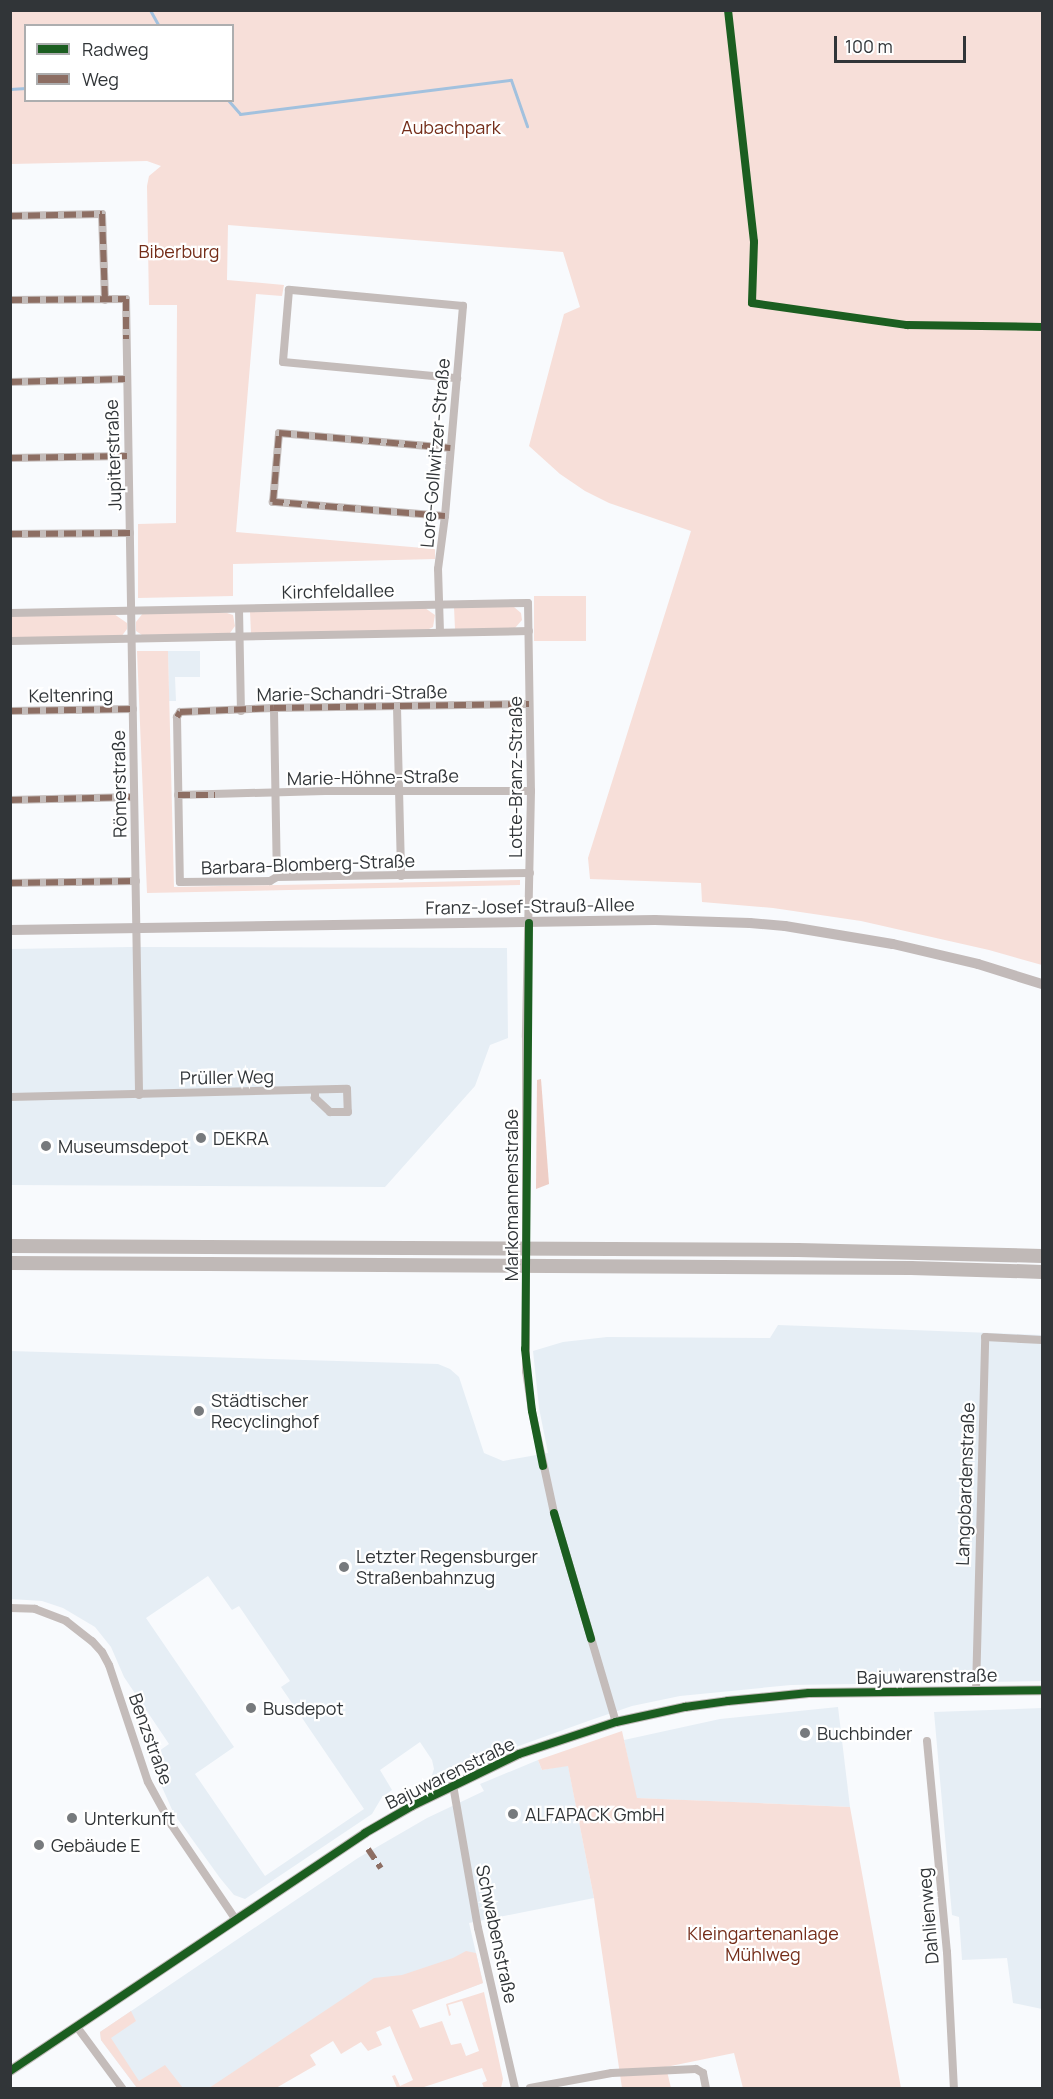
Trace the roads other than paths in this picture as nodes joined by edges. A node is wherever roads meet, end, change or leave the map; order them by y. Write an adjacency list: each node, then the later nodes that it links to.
1 (10, 216): 3 (street)
2 (10, 300): 3 (street)
3 (105, 300): 5 (street, Jupiterstraße)
4 (457, 378): 4 (street, Lore-Gollwitzer-Straße); 7 (street, Lore-Gollwitzer-Straße)
5 (126, 379): 6 (street); 8 (street, Jupiterstraße)
6 (10, 382)
7 (450, 448): 10 (street, Lore-Gollwitzer-Straße); 10 (street)
8 (127, 456): 9 (street); 11 (street, Jupiterstraße)
9 (10, 459)
10 (445, 516): 13 (street, Lore-Gollwitzer-Straße)
11 (130, 533): 12 (street); 15 (street, Jupiterstraße)
12 (10, 534)
13 (439, 604): 14 (street, Kirchfeldallee); 17 (street, Kirchfeldallee); 18 (street)
14 (239, 609): 15 (street, Kirchfeldallee); 19 (street)
15 (131, 610): 16 (street, Kirchfeldallee); 20 (street)
16 (10, 613)
17 (529, 631): 18 (street); 22 (street, Lotte-Branz-Straße)
18 (440, 632): 19 (street)
19 (240, 637): 20 (street); 27 (street)
20 (132, 639): 21 (street); 24 (street, Römerstraße)
21 (10, 641)
22 (529, 704): 23 (street, Marie-Schandri-Straße); 29 (street, Lotte-Branz-Straße)
23 (397, 707): 25 (street, Marie-Schandri-Straße); 30 (street)
24 (133, 709): 26 (street, Keltenring); 33 (street, Römerstraße)
25 (274, 710): 27 (street, Marie-Schandri-Straße); 31 (street)
26 (10, 711)
27 (241, 711): 28 (street, Marie-Schandri-Straße)
28 (177, 717): 32 (street, Barbara-Blomberg-Straße)
29 (531, 791): 30 (street, Marie-Höhne-Straße); 35 (street, Lotte-Branz-Straße)
30 (399, 792): 31 (street, Marie-Höhne-Straße); 36 (street)
31 (275, 794): 32 (street, Marie-Höhne-Straße); 37 (street)
32 (178, 795): 37 (street, Barbara-Blomberg-Straße)
33 (134, 797): 34 (street); 38 (street, Römerstraße)
34 (10, 800)
35 (530, 873): 36 (street, Barbara-Blomberg-Straße); 40 (street, Lotte-Branz-Straße)
36 (401, 876): 37 (street, Barbara-Blomberg-Straße)
37 (277, 877)
38 (136, 881): 39 (street); 41 (street, Römerstraße)
39 (10, 883)
40 (529, 923): 41 (street, Franz-Josef-Strauß-Allee); 43 (street, Franz-Josef-Strauß-Allee); 55 (street, Markomannenstraße)
41 (137, 928): 42 (street, Franz-Josef-Strauß-Allee); 45 (street)
42 (10, 930)
43 (1042, 984)
44 (315, 1090): 44 (street, Prüller Weg); 45 (street, Prüller Weg)
45 (139, 1095): 46 (street, Prüller Weg)
46 (10, 1097)
47 (10, 1246): 48 (highway)
48 (1042, 1256)
49 (10, 1263): 50 (highway)
50 (1042, 1272)
51 (1042, 1340): 54 (street, Langobardenstraße)
52 (10, 1608): 58 (street, Benzstraße)
53 (1042, 1689): 54 (street, Bajuwarenstraße)
54 (976, 1690): 55 (street, Bajuwarenstraße)
55 (616, 1722): 57 (street, Bajuwarenstraße)
56 (927, 1741): 65 (street, Dahlienweg)
57 (453, 1785): 58 (street, Bajuwarenstraße); 62 (street, Schwabenstraße)
58 (236, 1920): 59 (street, Bajuwarenstraße)
59 (77, 2027): 60 (street, Bajuwarenstraße); 61 (street)
60 (10, 2071)
61 (122, 2088)
62 (515, 2088)
63 (530, 2088): 64 (street)
64 (706, 2088)
65 (954, 2088)

